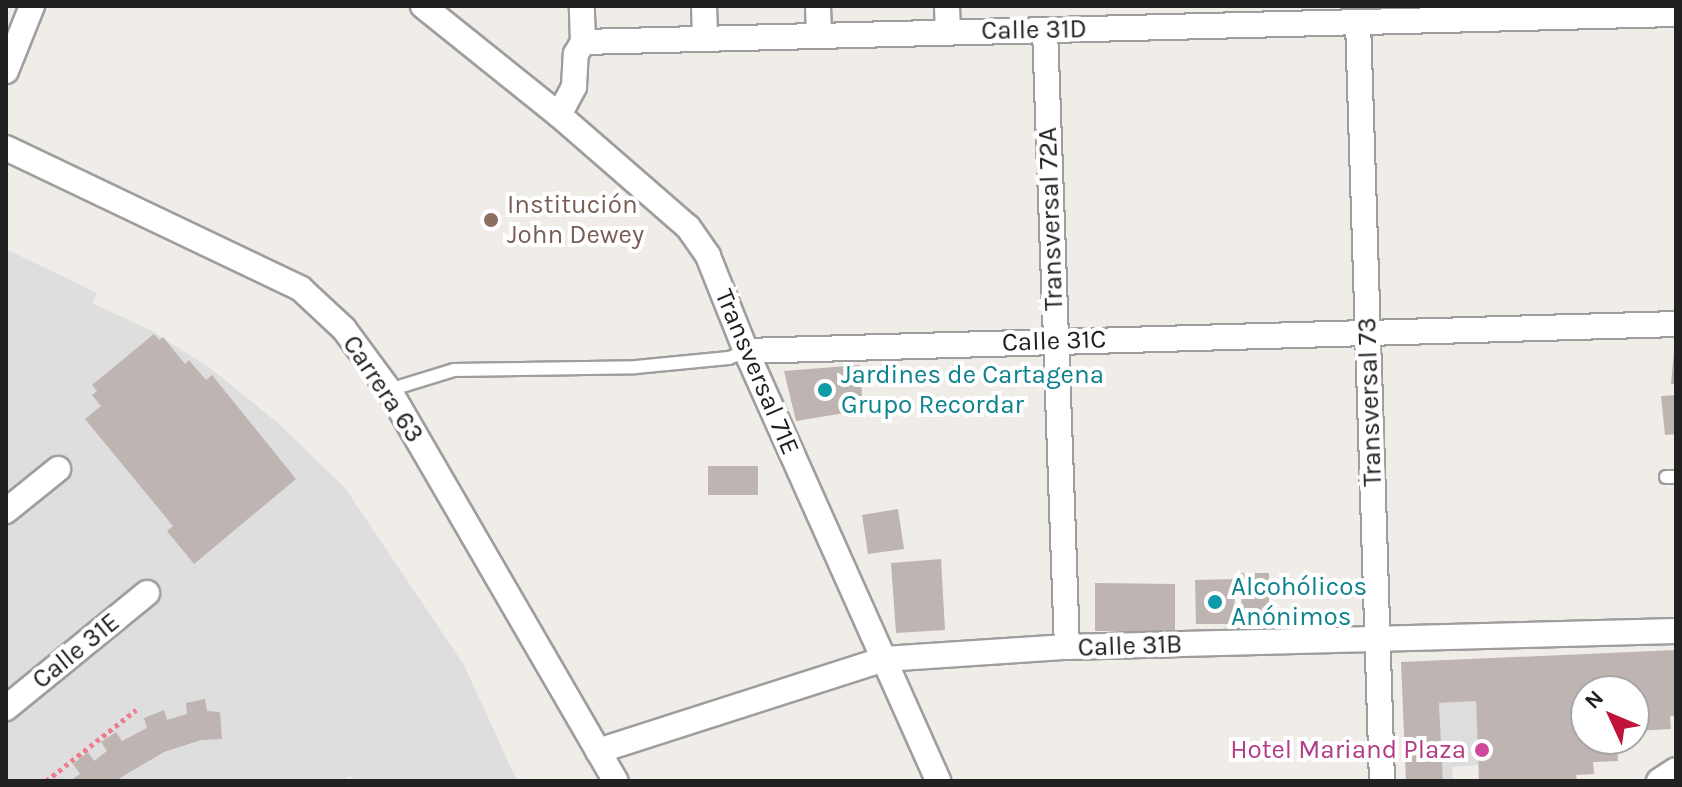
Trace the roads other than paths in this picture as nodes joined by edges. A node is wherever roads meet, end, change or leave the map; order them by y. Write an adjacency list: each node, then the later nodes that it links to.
1 (32, 6): 17 (street)
2 (423, 6): 10 (street)
3 (582, 6): 16 (street)
4 (704, 6): 15 (street)
5 (818, 6): 14 (street)
6 (947, 6): 13 (street)
7 (1414, 13): 8 (street, Calle 31D); 11 (street, Calle 31D)
8 (1676, 14)
9 (1292, 15): 11 (street, Calle 31D); 12 (street, Calle 31D)
10 (453, 18): 18 (street)
11 (1358, 22): 21 (street, Transversal 73)
12 (1045, 30): 13 (street, Calle 31D); 22 (street, Transversal 72A)
13 (948, 32): 14 (street, Calle 31D)
14 (819, 36): 15 (street, Calle 31D)
15 (705, 39): 16 (street, Calle 31D)
16 (583, 42): 18 (street)
17 (6, 71)
18 (559, 115): 23 (street, Transversal 71E)
19 (6, 148): 24 (street, Carrera 63)
20 (1676, 324): 21 (street, Calle 31C)
21 (1368, 333): 22 (street, Calle 31C); 29 (street, Transversal 73)
22 (1055, 341): 23 (street, Calle 31C); 30 (street, Transversal 72A)
23 (746, 351): 24 (lane, Calle 31C); 31 (street, Transversal 71E)
24 (389, 390): 33 (street, Carrera 63)
25 (58, 469): 26 (street)
26 (6, 511)
27 (147, 593): 32 (street, Calle 31E)
28 (1676, 631): 29 (street, Calle 31B)
29 (1376, 639): 30 (street, Calle 31B); 37 (street, Transversal 73)
30 (1067, 647): 31 (street, Calle 31B)
31 (884, 659): 33 (street, Calle 31B); 36 (street, Transversal 71E)
32 (6, 708)
33 (598, 751): 35 (street, Carrera 63)
34 (1676, 770): 38 (street)
35 (616, 781)
36 (938, 781)
37 (1382, 781)
38 (1659, 781)

